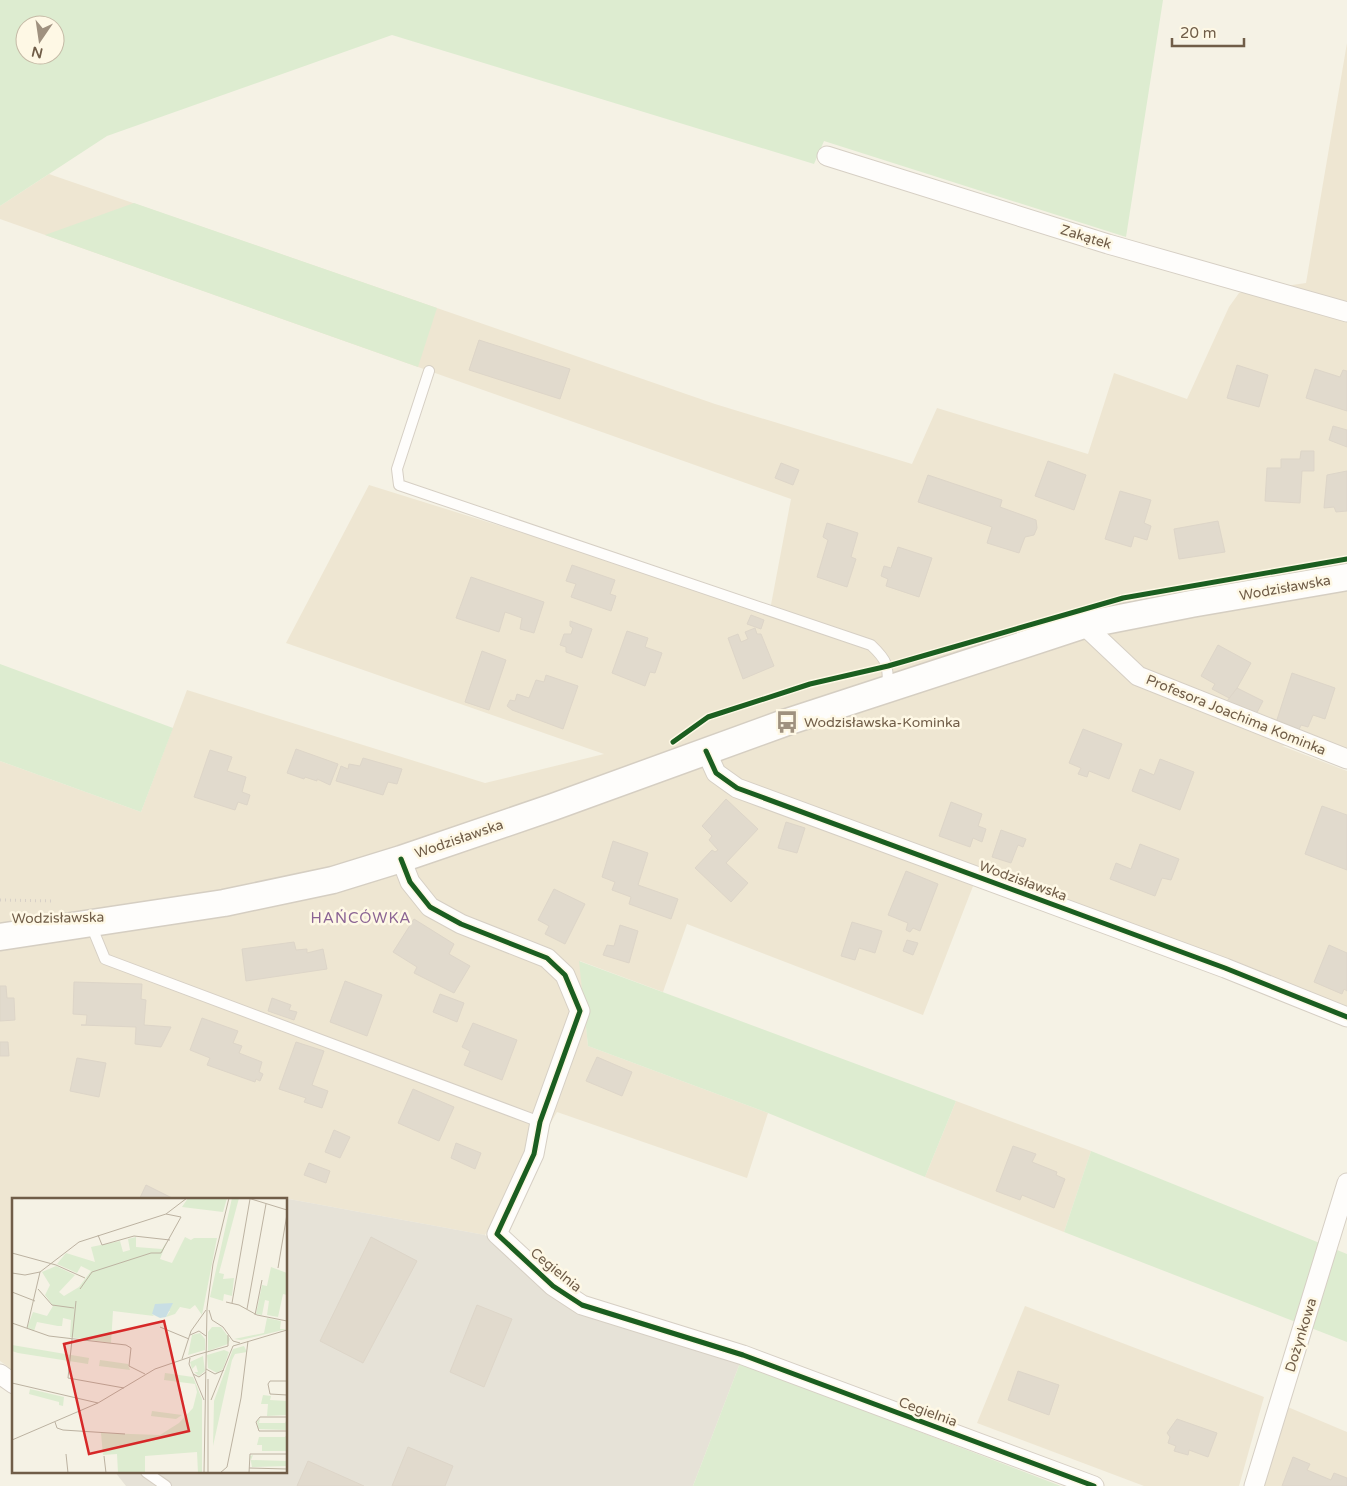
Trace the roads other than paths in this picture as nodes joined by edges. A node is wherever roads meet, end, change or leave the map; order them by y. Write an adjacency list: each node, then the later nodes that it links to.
1 (827, 156): 2 (street, Zakątek)
2 (1347, 312)
3 (429, 371): 6 (lane)
4 (1347, 577): 5 (main road, Wodzisławska)
5 (1084, 625): 6 (main road, Wodzisławska); 8 (street, Profesora Joachima Kominka)
6 (888, 689): 7 (main road, Wodzisławska)
7 (706, 751): 9 (main road, Wodzisławska); 14 (street, Wodzisławska)
8 (1347, 759)
9 (401, 859): 10 (main road, Wodzisławska); 15 (street, Cegielnia)
10 (117, 918): 11 (main road, Wodzisławska); 12 (main road, Wodzisławska)
11 (0, 920)
12 (90, 923): 13 (main road, Wodzisławska); 15 (lane, Wodzisławska)
13 (0, 937)
14 (1347, 1017)
15 (540, 1122): 21 (street, Cegielnia)
16 (1347, 1183): 22 (street, Dożynkowa)
17 (0, 1374): 18 (street)
18 (12, 1383)
19 (149, 1474): 20 (lane)
20 (166, 1486)
21 (1094, 1486)
22 (1254, 1486)

